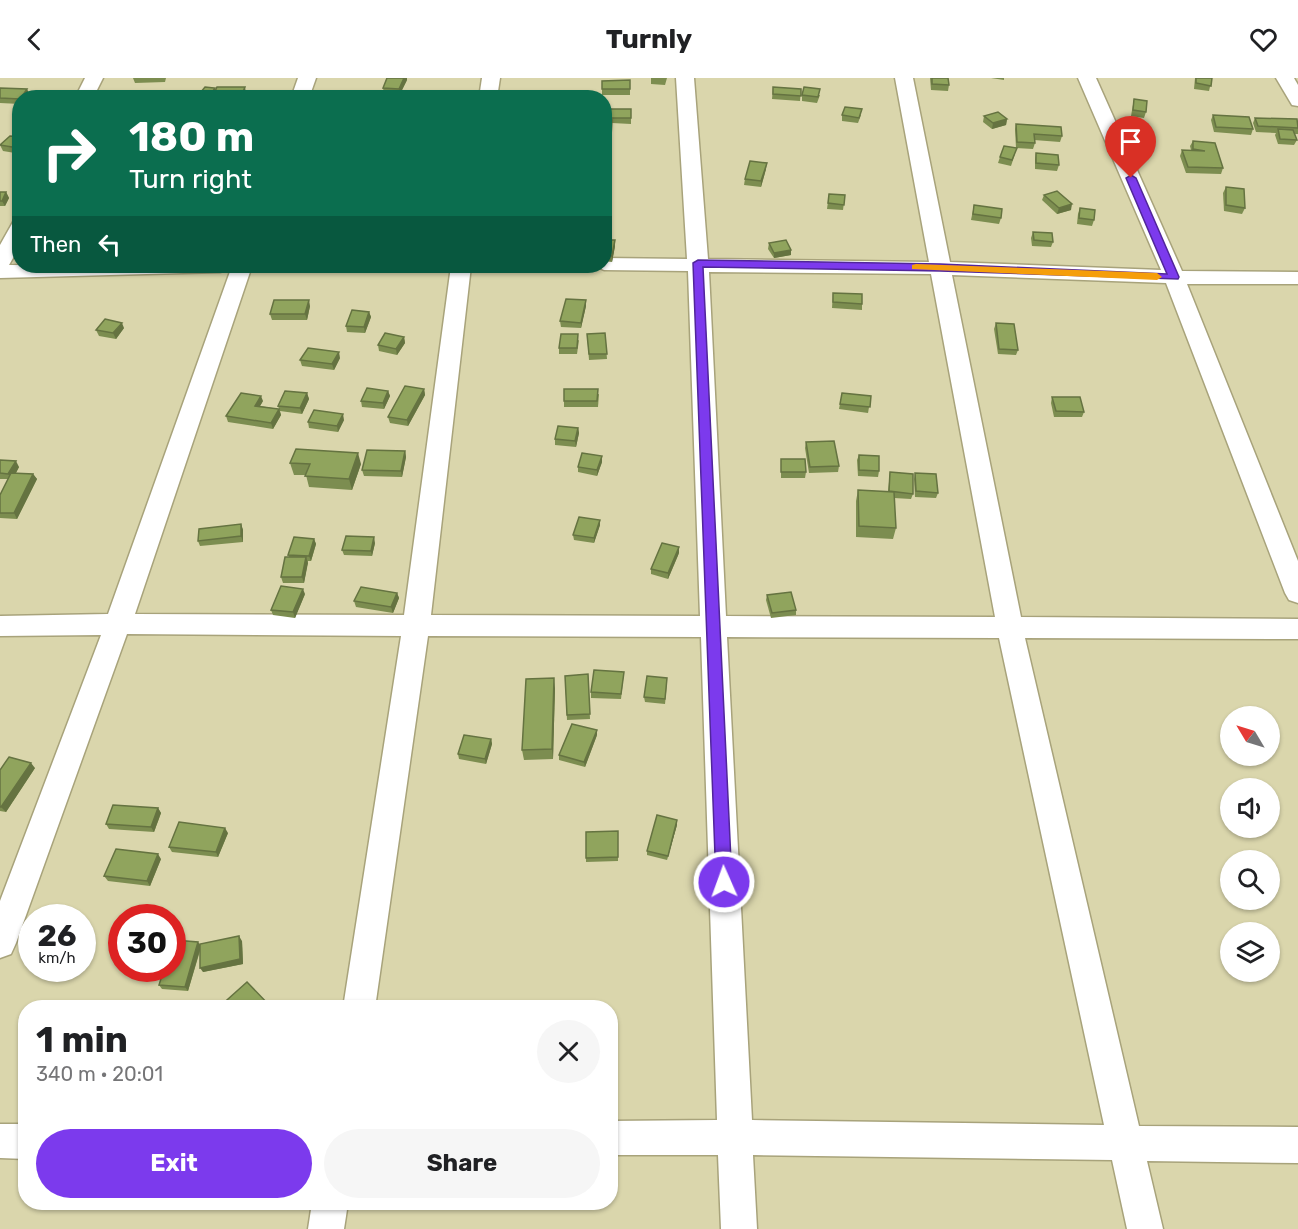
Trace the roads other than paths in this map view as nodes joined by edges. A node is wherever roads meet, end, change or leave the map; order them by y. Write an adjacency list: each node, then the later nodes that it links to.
1 (685, 78): 7 (street)
2 (903, 78): 10 (street)
3 (1087, 78): 13 (street)
4 (1285, 78): 5 (street)
5 (1298, 100)
6 (12, 241): 8 (street)
7 (698, 263): 9 (street); 10 (street); 19 (street)
8 (0, 264)
9 (612, 264)
10 (940, 267): 13 (street); 20 (street)
11 (240, 273): 16 (street)
12 (459, 273): 18 (street)
13 (1174, 277): 14 (street); 15 (street)
14 (1298, 278)
15 (1298, 593)
16 (118, 624): 17 (street); 18 (street); 22 (street)
17 (0, 626)
18 (416, 626): 19 (street); 23 (street)
19 (715, 628): 20 (street); 24 (street)
20 (1011, 629): 21 (street); 28 (street)
21 (1298, 629)
22 (0, 943)
23 (360, 1000)
24 (734, 1136): 25 (street); 28 (street); 32 (street)
25 (618, 1138)
26 (0, 1142): 27 (street)
27 (18, 1142)
28 (1126, 1144): 29 (street); 33 (street)
29 (1298, 1144)
30 (329, 1210): 31 (street)
31 (326, 1229)
32 (739, 1229)
33 (1145, 1229)

